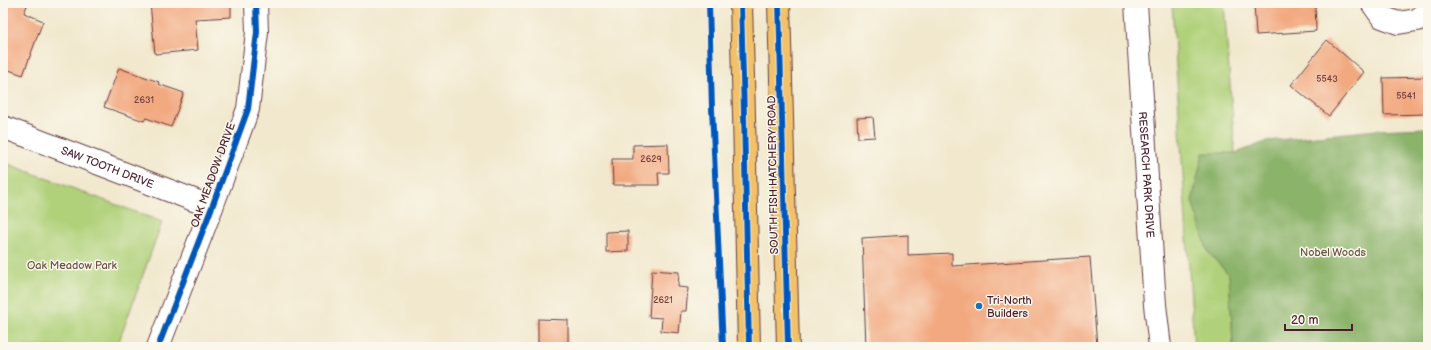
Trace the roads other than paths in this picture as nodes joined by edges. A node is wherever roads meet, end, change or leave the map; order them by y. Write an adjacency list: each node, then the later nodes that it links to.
1 (256, 3): 8 (street, OAK MEADOW DRIVE)
2 (741, 3): 10 (main road)
3 (779, 3): 11 (main road, SOUTH FISH HATCHERY ROAD)
4 (1136, 3): 12 (street, RESEARCH PARK DRIVE)
5 (1372, 3): 6 (street)
6 (1428, 12)
7 (3, 127): 8 (street, SAW TOOTH DRIVE)
8 (212, 207): 9 (street, OAK MEADOW DRIVE)
9 (158, 347)
10 (749, 347)
11 (788, 347)
12 (1160, 347)

